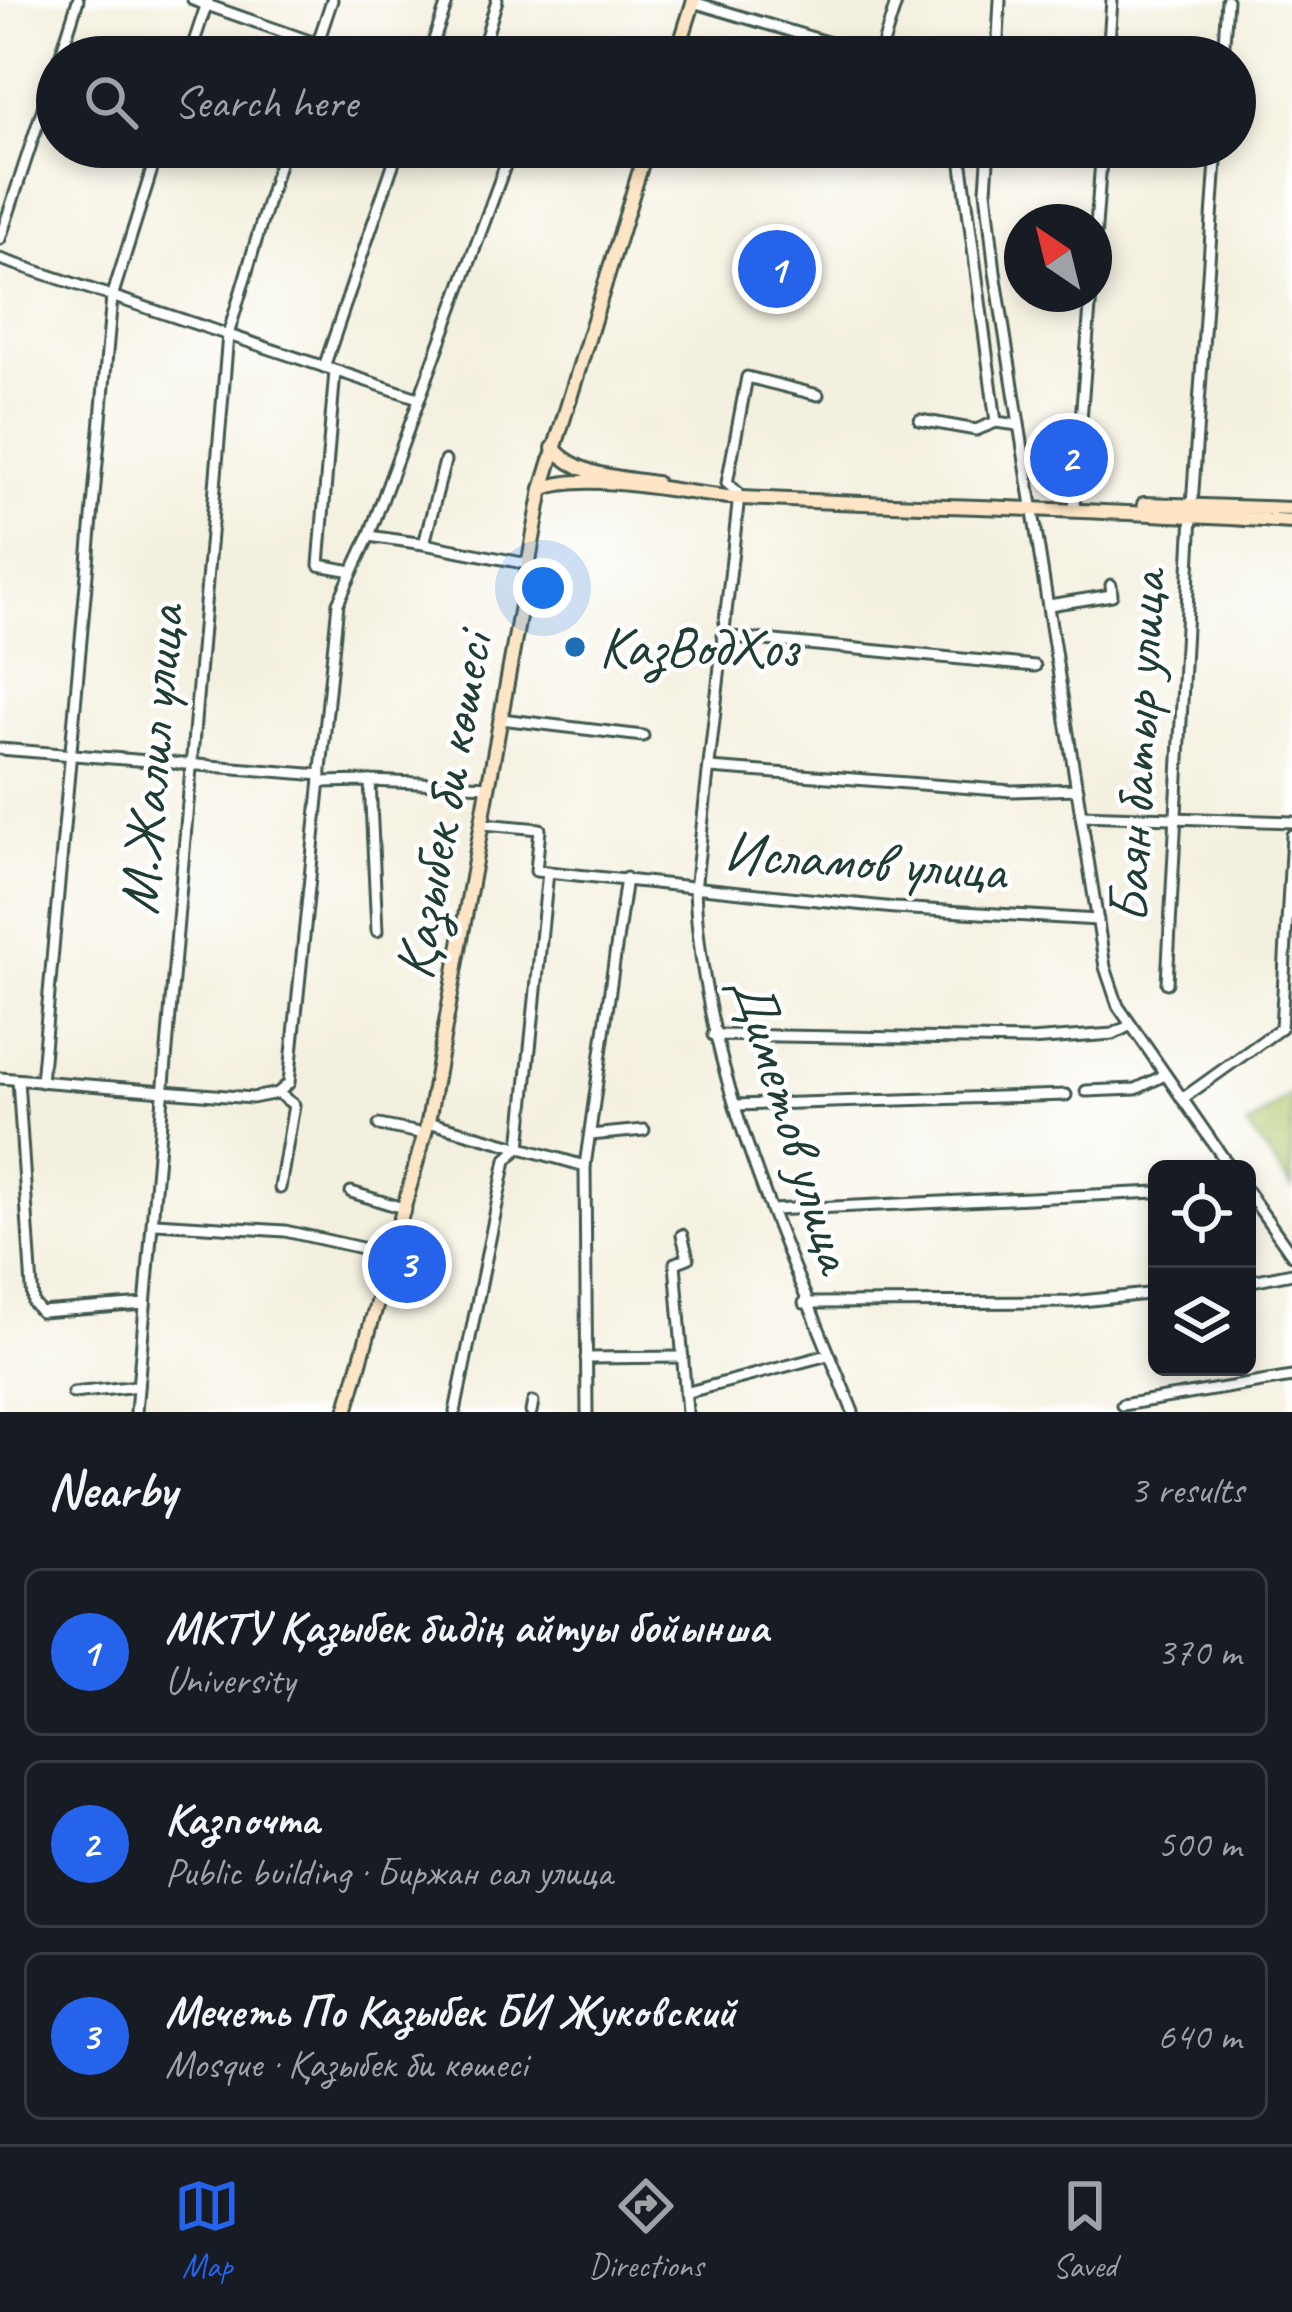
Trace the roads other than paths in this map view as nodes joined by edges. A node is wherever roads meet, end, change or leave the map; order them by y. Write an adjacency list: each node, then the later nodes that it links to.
1 (78, 0): 12 (street)
2 (193, 0): 11 (street)
3 (332, 0): 15 (street)
4 (448, 0): 16 (street)
5 (497, 0): 17 (street)
6 (897, 0): 20 (street)
7 (1000, 0): 21 (street)
8 (1112, 0): 22 (street)
9 (1227, 0): 23 (street)
10 (694, 1): 18 (main road); 19 (street)
11 (207, 2): 13 (street); 14 (street)
12 (66, 36)
13 (196, 36)
14 (294, 36)
15 (320, 36)
16 (435, 36)
17 (486, 36)
18 (683, 36)
19 (809, 36)
20 (885, 36)
21 (998, 36)
22 (1109, 36)
23 (1224, 36)
24 (36, 129): 35 (street)
25 (152, 168): 37 (street)
26 (278, 168): 39 (street, М.Жалил улица)
27 (392, 168): 40 (street)
28 (504, 168): 42 (street)
29 (640, 168): 46 (main road, Қазыбек би көшесі)
30 (962, 168): 44 (street)
31 (988, 168): 45 (street)
32 (1100, 168): 34 (street)
33 (1216, 168): 53 (street, Баян батыр улица)
34 (1098, 204)
35 (0, 239)
36 (0, 260): 37 (street)
37 (112, 297): 39 (street); 66 (street)
38 (1090, 312): 51 (street)
39 (228, 335): 40 (street); 67 (street, М.Жалил улица)
40 (329, 369): 42 (street); 58 (street)
41 (818, 395): 49 (street, Диметов улица)
42 (418, 398): 55 (street)
43 (920, 420): 44 (street)
44 (996, 422): 45 (street)
45 (1018, 425): 50 (street)
46 (553, 448): 48 (main road, Қазыбек би көшесі); 49 (main road)
47 (445, 461): 56 (street)
48 (542, 489): 49 (main road); 57 (main road, Қазыбек би көшесі)
49 (737, 495): 50 (main road); 61 (street, Диметов улица)
50 (1034, 504): 51 (main road); 60 (street)
51 (1075, 504): 53 (main road)
52 (1292, 509): 53 (main road)
53 (1192, 510): 54 (main road); 74 (street, Баян батыр улица)
54 (1292, 522)
55 (369, 536): 56 (street); 58 (street)
56 (424, 544): 57 (street)
57 (528, 564): 63 (main road, Қазыбек би көшесі)
58 (352, 572): 69 (street)
59 (1111, 585): 60 (street)
60 (1049, 605): 72 (street)
61 (722, 637): 62 (street); 68 (street, Диметов улица)
62 (1034, 666)
63 (501, 719): 64 (street); 71 (main road, Қазыбек би көшесі)
64 (643, 736)
65 (0, 749): 66 (street)
66 (73, 756): 67 (street); 89 (street)
67 (192, 762): 69 (street); 91 (street, М.Жалил улица)
68 (710, 768): 72 (street); 80 (street, Диметов улица)
69 (321, 778): 70 (street); 92 (street)
70 (370, 781): 71 (street); 82 (street)
71 (489, 786): 76 (main road, Қазыбек би көшесі)
72 (1078, 789): 73 (street)
73 (1082, 815): 74 (street); 81 (street)
74 (1172, 817): 75 (street); 83 (street, Баян батыр улица)
75 (1292, 822)
76 (484, 824): 78 (street); 97 (main road, Қазыбек би көшесі)
77 (1292, 835): 94 (street)
78 (548, 872): 79 (street, Исламов улица); 100 (street)
79 (626, 878): 80 (street, Исламов улица); 99 (street)
80 (695, 890): 81 (street, Исламов улица); 85 (street, Диметов улица)
81 (1098, 920): 84 (street)
82 (376, 931)
83 (1167, 983)
84 (1130, 1025): 85 (street); 86 (street)
85 (712, 1035): 95 (street, Диметов улица)
86 (1165, 1075): 90 (street); 94 (street)
87 (0, 1078): 88 (street)
88 (18, 1080): 89 (street); 117 (street)
89 (41, 1082): 91 (street)
90 (1085, 1091)
91 (167, 1093): 92 (street); 109 (street, М.Жалил улица)
92 (278, 1093): 103 (street)
93 (1066, 1095): 95 (street)
94 (1182, 1099): 101 (street)
95 (734, 1105): 108 (street, Диметов улица)
96 (379, 1125): 97 (street)
97 (427, 1128): 100 (street); 107 (main road, Қазыбек би көшесі)
98 (644, 1130): 99 (street)
99 (590, 1135): 102 (street)
100 (520, 1147): 102 (street); 128 (street)
101 (1225, 1160)
102 (585, 1166): 120 (street)
103 (280, 1188)
104 (351, 1192): 107 (street)
105 (1148, 1193): 108 (street)
106 (1256, 1205): 112 (street)
107 (406, 1209): 111 (main road, Қазыбек би көшесі)
108 (771, 1210): 116 (street, Диметов улица)
109 (156, 1222): 111 (street); 117 (street, М.Жалил улица)
110 (682, 1235): 119 (street)
111 (392, 1255): 127 (main road, Қазыбек би көшесі)
112 (1292, 1255)
113 (1292, 1273): 114 (street)
114 (1256, 1280)
115 (1148, 1294): 116 (street)
116 (804, 1303): 118 (street, Диметов улица)
117 (145, 1304): 122 (street, М.Жалил улица)
118 (828, 1354): 124 (street); 131 (street, Диметов улица)
119 (683, 1357): 120 (street); 124 (street)
120 (586, 1358): 129 (street)
121 (1292, 1377): 125 (street)
122 (138, 1386): 123 (street); 126 (street, М.Жалил улица)
123 (73, 1393)
124 (686, 1393): 130 (street)
125 (1122, 1405)
126 (136, 1412)
127 (346, 1412)
128 (455, 1412)
129 (586, 1412)
130 (687, 1412)
131 (853, 1412)

